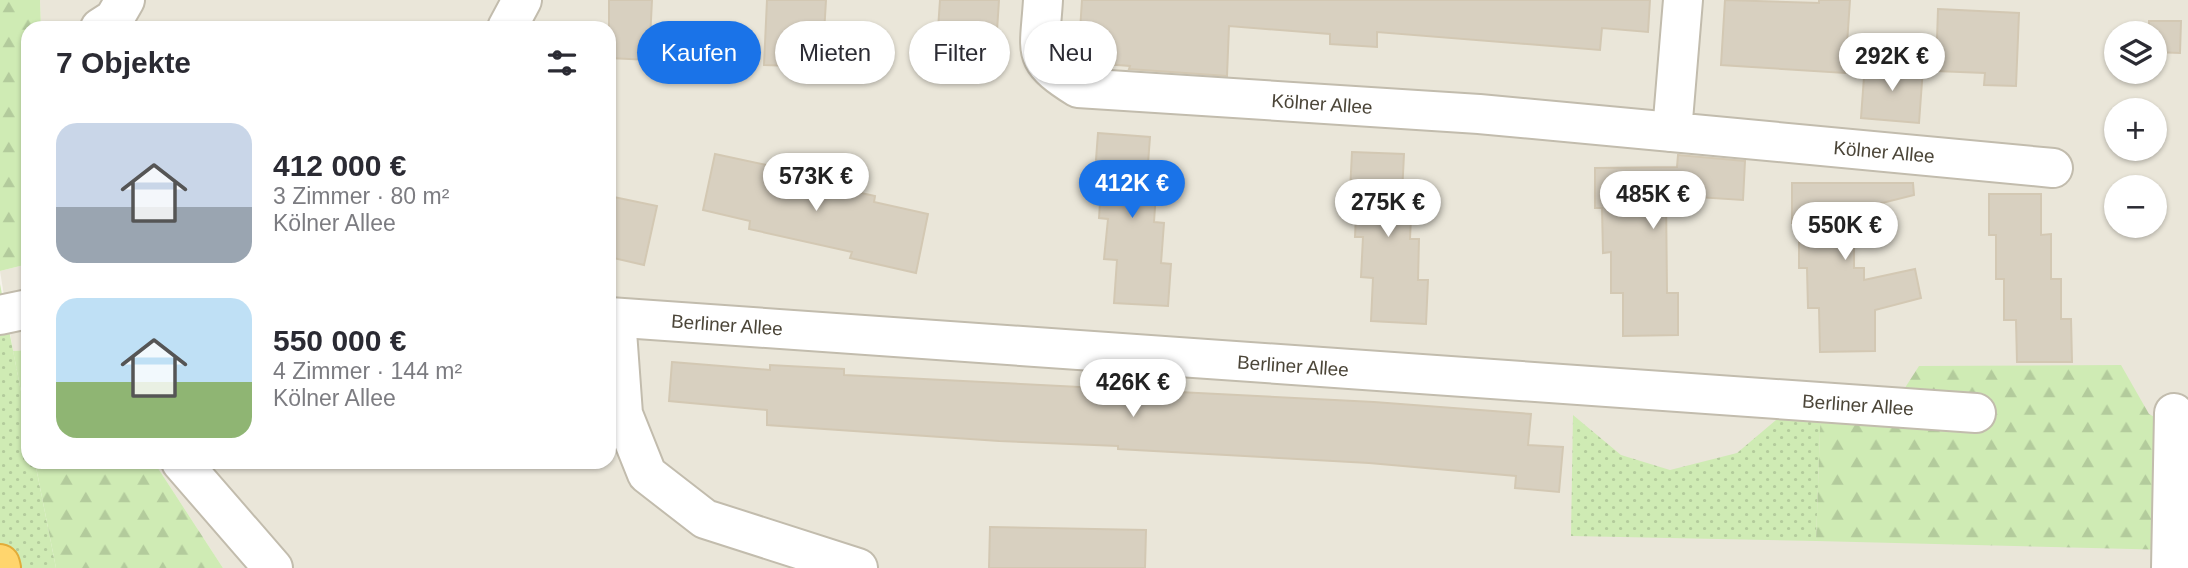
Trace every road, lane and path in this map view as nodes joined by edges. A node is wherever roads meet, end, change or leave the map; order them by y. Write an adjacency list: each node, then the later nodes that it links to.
1 (89, 0): 6 (street)
2 (125, 0): 7 (street)
3 (522, 0): 8 (street)
4 (1043, 0): 9 (street, Kölner Allee)
5 (1683, 0): 9 (street)
6 (90, 21)
7 (111, 21)
8 (511, 21)
9 (1672, 132): 10 (street, Kölner Allee)
10 (2053, 168)
11 (616, 317): 13 (street, Berliner Allee)
12 (616, 352): 17 (street)
13 (1976, 413)
14 (2174, 413): 18 (street)
15 (187, 469): 16 (street)
16 (273, 568)
17 (858, 568)
18 (2171, 568)

